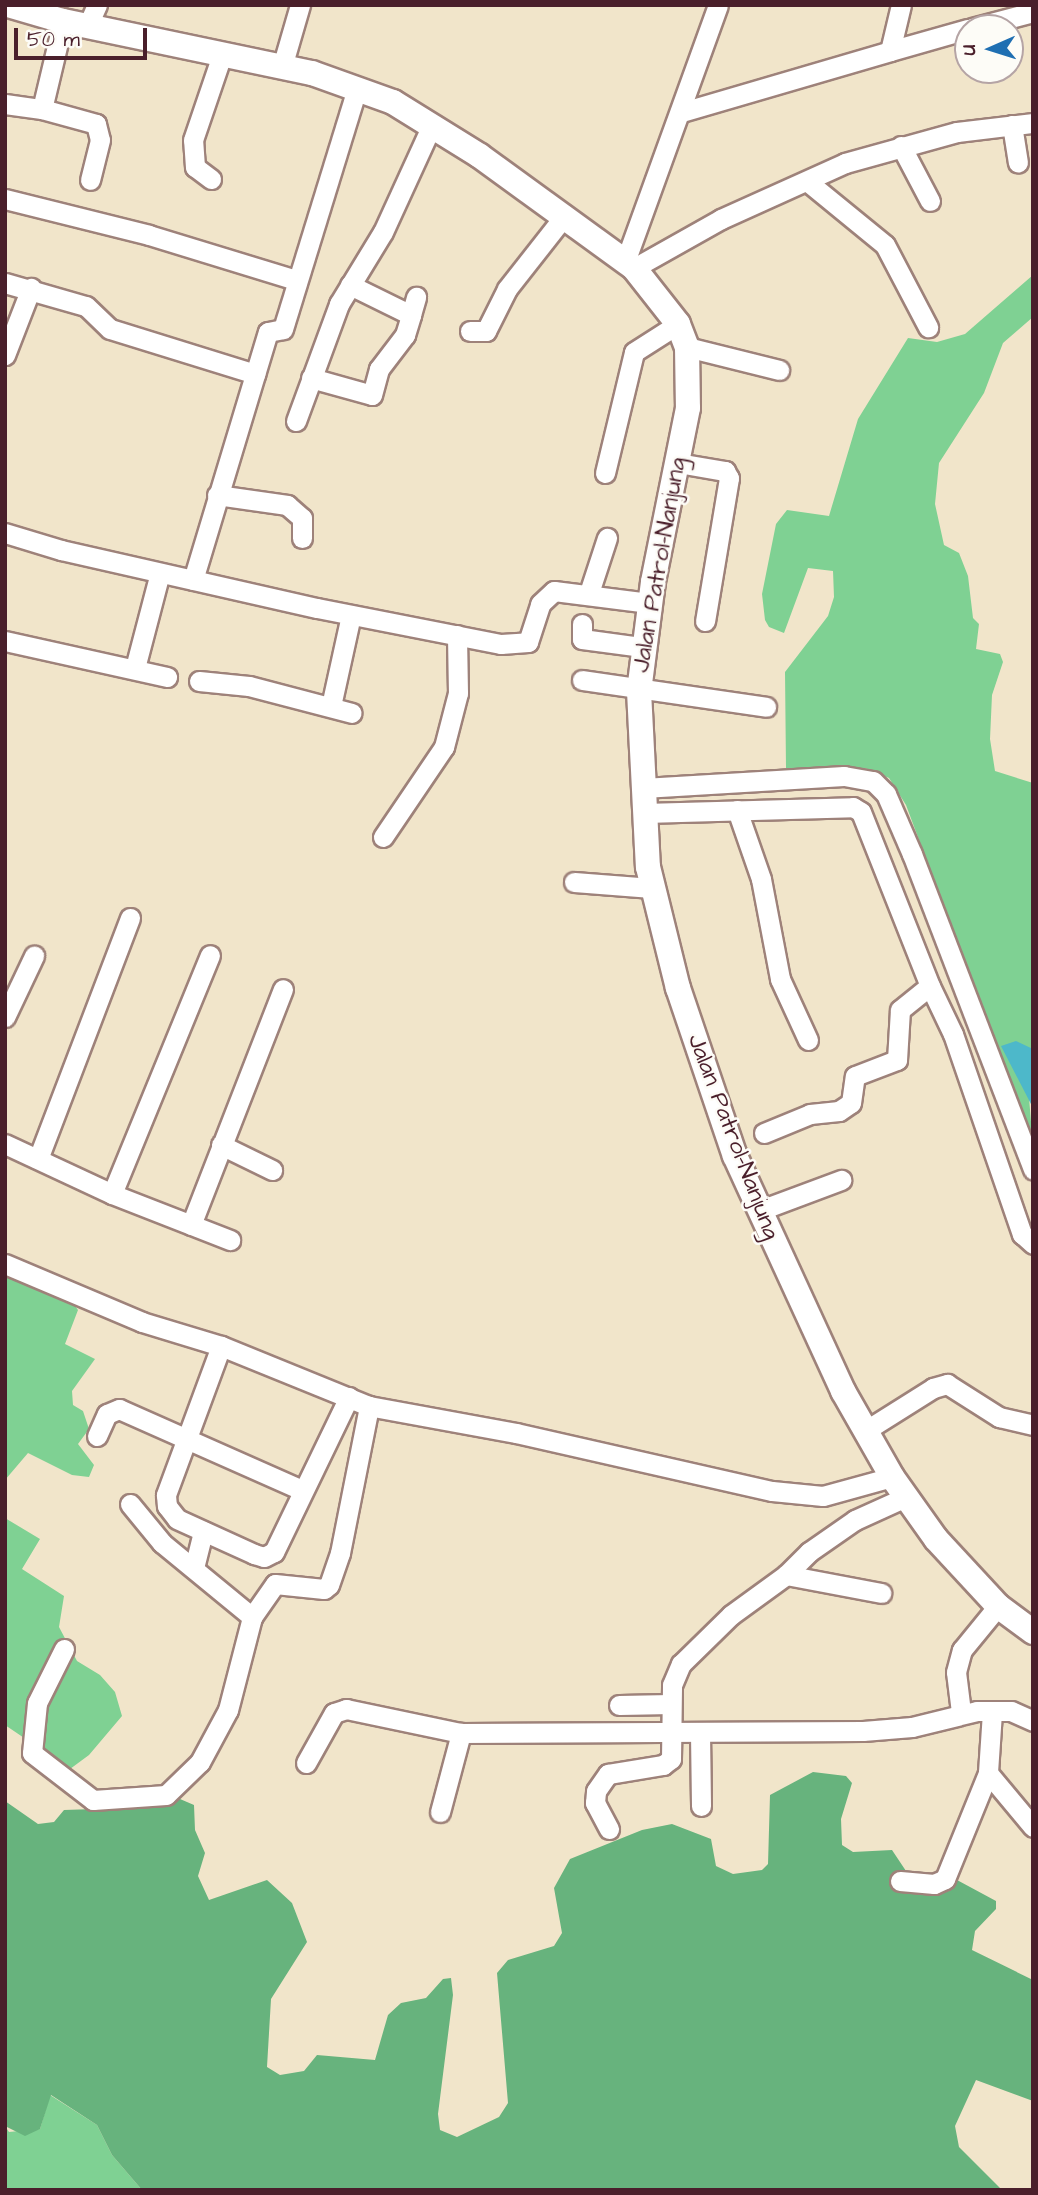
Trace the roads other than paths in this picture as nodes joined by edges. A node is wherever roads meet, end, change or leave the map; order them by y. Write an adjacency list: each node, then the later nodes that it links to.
1 (8, 5): 6 (main road)
2 (300, 5): 10 (street)
3 (718, 5): 14 (street)
4 (901, 5): 8 (street)
5 (92, 15): 6 (main road); 9 (main road)
6 (63, 21): 13 (street)
7 (954, 33): 8 (street)
8 (890, 51): 14 (street)
9 (222, 55): 10 (main road); 20 (street)
10 (282, 67): 11 (main road)
11 (357, 88): 16 (main road); 27 (street)
12 (5, 104): 13 (street)
13 (42, 109): 21 (street)
14 (682, 113): 26 (street)
15 (1033, 123): 17 (street)
16 (432, 125): 25 (main road); 29 (street)
17 (1012, 125): 18 (street); 19 (street)
18 (901, 146): 22 (street); 24 (street)
19 (1018, 163)
20 (211, 179)
21 (90, 180)
22 (808, 182): 26 (street); 31 (street)
23 (5, 199): 27 (street)
24 (930, 201)
25 (565, 215): 26 (main road); 32 (street)
26 (630, 265): 33 (main road)
27 (296, 280): 36 (street)
28 (5, 283): 30 (street)
29 (350, 285): 37 (street); 37 (street)
30 (31, 288): 34 (street); 36 (street)
31 (928, 327)
32 (470, 331)
33 (682, 336): 35 (street); 39 (main road, Jalan Patrol-Nanjung); 40 (street)
34 (5, 355)
35 (779, 369)
36 (255, 374): 41 (street)
37 (311, 378): 38 (street)
38 (296, 421)
39 (678, 463): 48 (main road, Jalan Patrol-Nanjung); 50 (street)
40 (605, 473)
41 (217, 495): 43 (street); 46 (street)
42 (5, 533): 45 (street)
43 (302, 538)
44 (607, 538): 47 (street)
45 (160, 573): 46 (street); 55 (street)
46 (193, 580): 49 (street)
47 (589, 593): 48 (street); 52 (street)
48 (649, 603): 54 (main road, Jalan Patrol-Nanjung)
49 (351, 615): 52 (street); 61 (street)
50 (705, 621)
51 (582, 624): 54 (street)
52 (457, 635): 65 (street)
53 (5, 641): 55 (street)
54 (642, 647): 59 (main road, Jalan Patrol-Nanjung)
55 (135, 668): 56 (street)
56 (167, 677)
57 (582, 680): 59 (street)
58 (199, 681): 61 (street)
59 (639, 691): 60 (street); 63 (main road, Jalan Patrol-Nanjung)
60 (766, 707)
61 (325, 711): 62 (street)
62 (352, 713)
63 (643, 801): 64 (street); 67 (main road, Jalan Patrol-Nanjung); 80 (street)
64 (737, 810): 71 (street); 74 (street)
65 (383, 837)
66 (574, 882): 67 (street)
67 (652, 888): 83 (main road, Jalan Patrol-Nanjung)
68 (130, 918): 78 (street)
69 (210, 955): 82 (street)
70 (34, 956): 73 (street)
71 (930, 986): 75 (street); 86 (street)
72 (283, 989): 77 (street)
73 (5, 1017)
74 (808, 1040)
75 (764, 1133)
76 (5, 1144): 78 (street)
77 (221, 1145): 79 (street); 84 (street)
78 (38, 1159): 82 (street)
79 (272, 1170)
80 (1033, 1170)
81 (841, 1180): 83 (street)
82 (112, 1194): 84 (street)
83 (758, 1210): 92 (main road, Jalan Patrol-Nanjung)
84 (191, 1225): 85 (street)
85 (230, 1240)
86 (1033, 1244)
87 (5, 1264): 88 (street)
88 (221, 1346): 89 (street); 94 (street)
89 (348, 1397): 90 (street); 96 (street)
90 (369, 1406): 95 (street); 103 (street)
91 (1033, 1425): 92 (street)
92 (868, 1429): 95 (main road, Jalan Patrol-Nanjung)
93 (97, 1436): 94 (street)
94 (189, 1444): 96 (street); 98 (street)
95 (899, 1487): 100 (street); 102 (main road, Jalan Patrol-Nanjung)
96 (302, 1490): 98 (street)
97 (130, 1504): 99 (street)
98 (202, 1531): 99 (street)
99 (194, 1568): 103 (street)
100 (786, 1575): 101 (street); 106 (street)
101 (881, 1593)
102 (998, 1606): 104 (main road, Jalan Patrol-Nanjung); 108 (street)
103 (252, 1617): 105 (street)
104 (1033, 1632)
105 (64, 1649)
106 (671, 1704): 107 (street); 112 (street)
107 (619, 1705)
108 (961, 1712): 109 (street); 113 (street)
109 (992, 1712): 110 (street); 115 (street)
110 (1033, 1721)
111 (461, 1733): 112 (street); 114 (street); 117 (street)
112 (674, 1733): 113 (street); 119 (street)
113 (700, 1734): 116 (street)
114 (306, 1763)
115 (988, 1773): 118 (street); 120 (street)
116 (701, 1806)
117 (440, 1811)
118 (1033, 1827)
119 (608, 1829)
120 (900, 1881)

